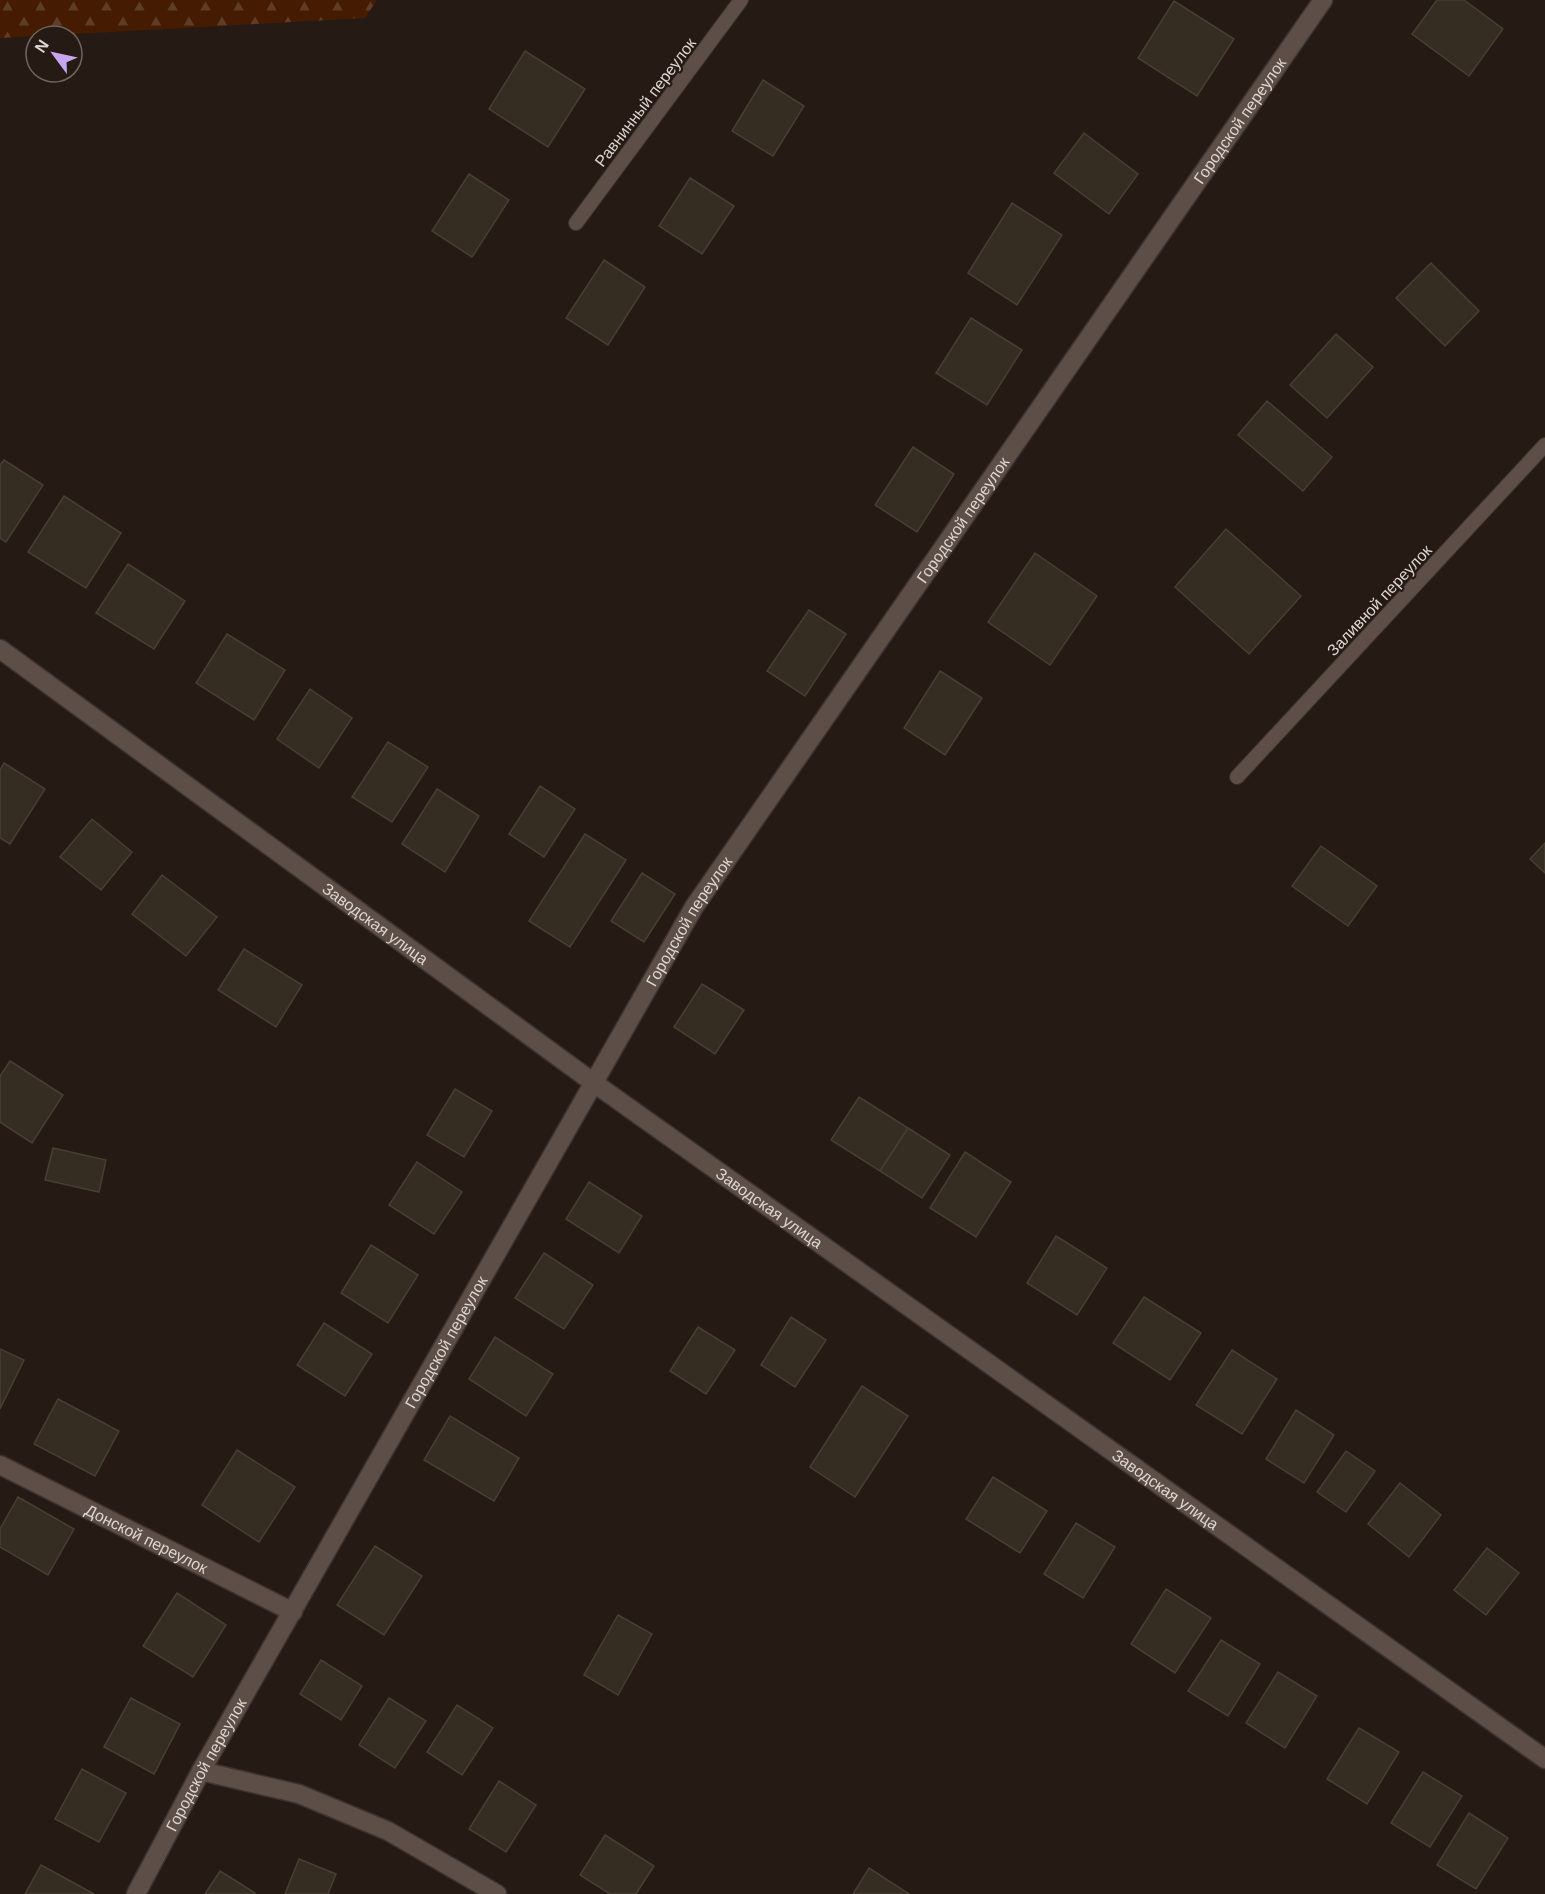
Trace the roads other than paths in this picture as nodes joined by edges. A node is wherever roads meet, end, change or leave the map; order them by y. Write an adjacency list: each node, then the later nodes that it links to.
1 (741, 0): 3 (lane, Равнинный переулок)
2 (1323, 0): 7 (street, Городской переулок)
3 (576, 223)
4 (1545, 445): 6 (lane, Заливной переулок)
5 (0, 649): 7 (street, Заводская улица)
6 (1237, 777)
7 (594, 1083): 9 (street, Городской переулок); 10 (street, Заводская улица)
8 (0, 1465): 9 (street, Донской переулок)
9 (292, 1612): 11 (street, Городской переулок)
10 (1545, 1759)
11 (201, 1770): 12 (street, Городской переулок); 13 (street)
12 (136, 1894)
13 (497, 1894)

